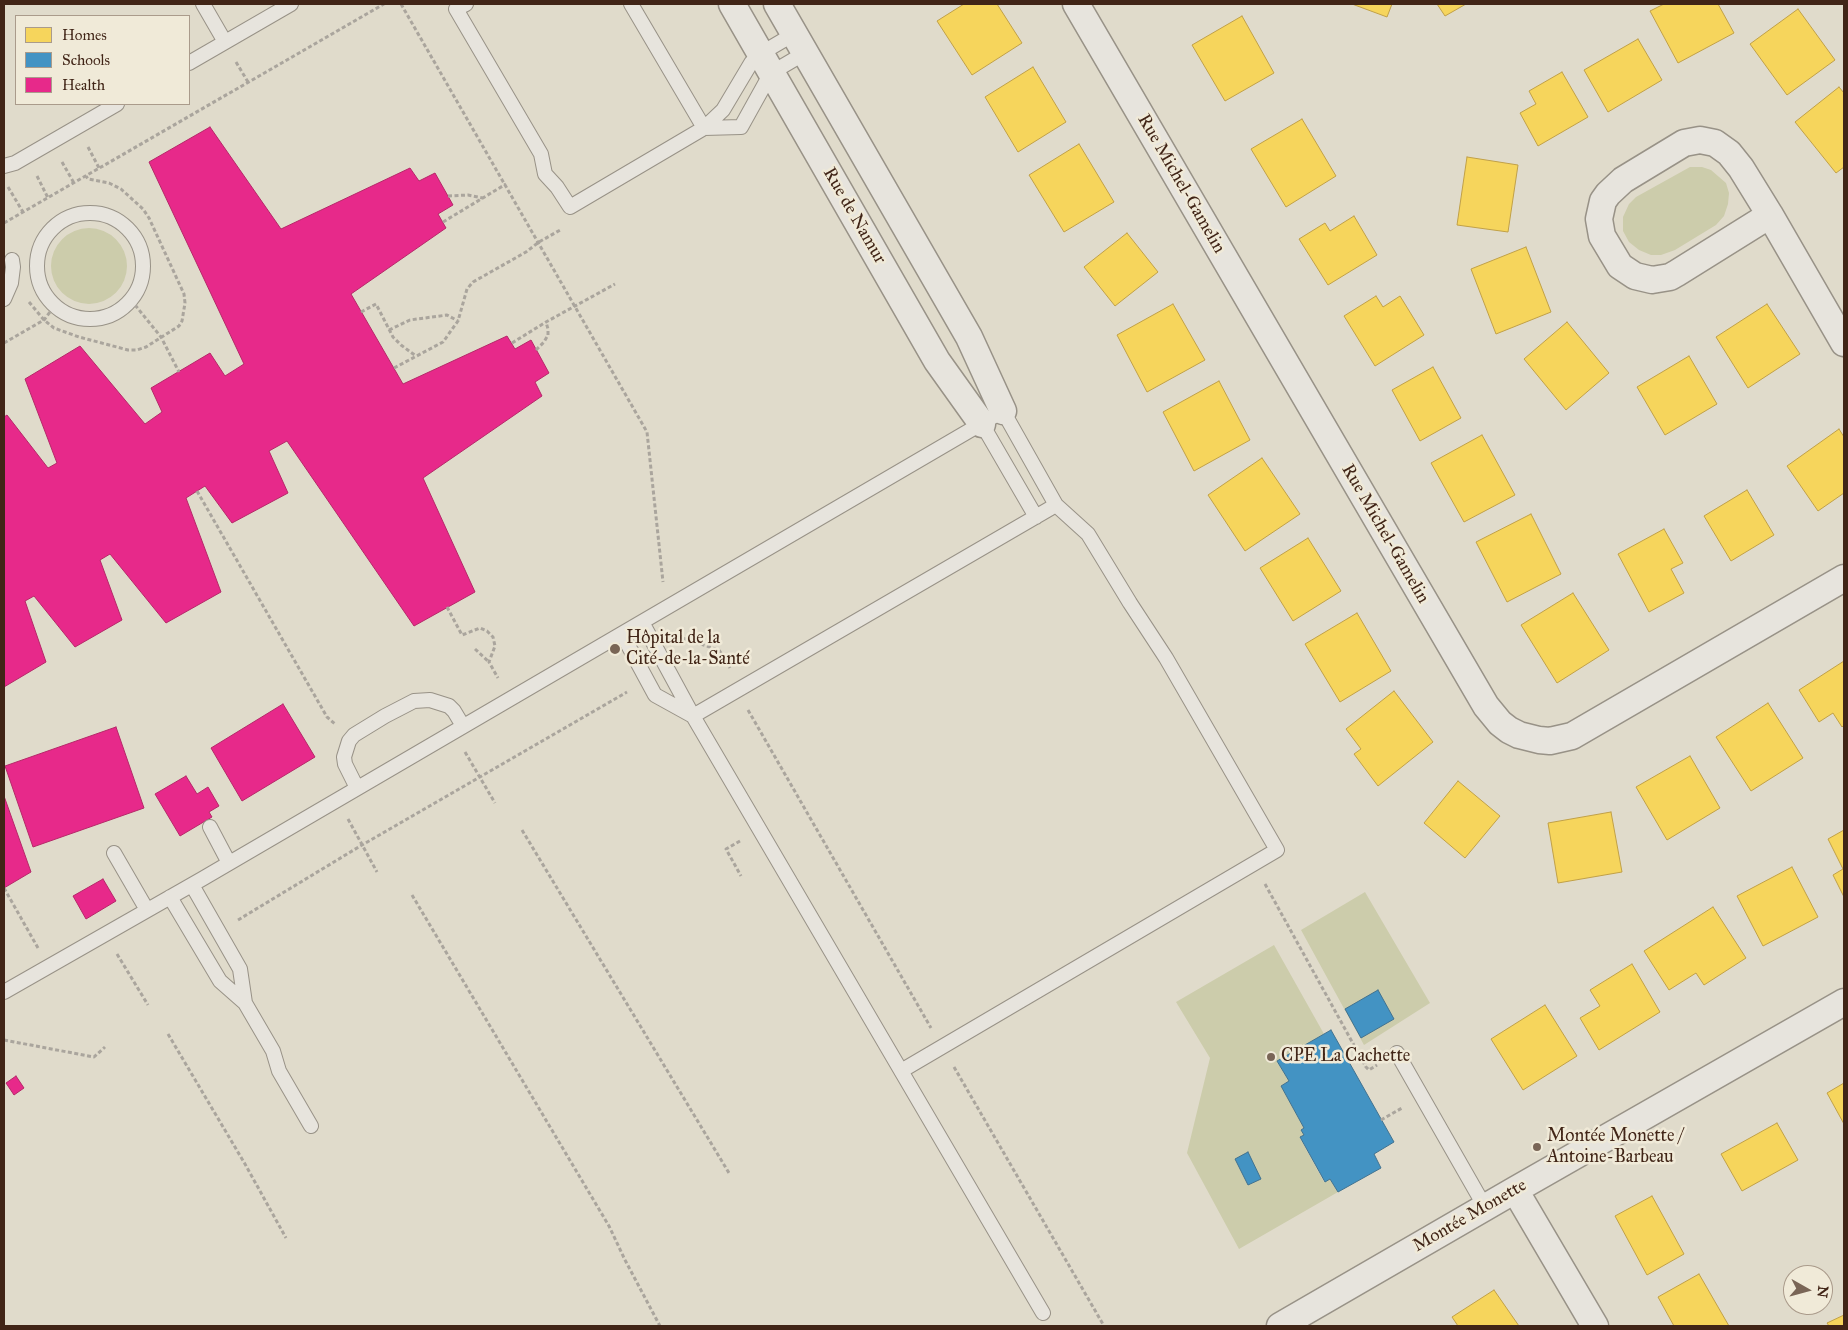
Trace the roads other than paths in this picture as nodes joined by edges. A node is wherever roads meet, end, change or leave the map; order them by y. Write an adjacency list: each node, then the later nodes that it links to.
1 (203, 4): 8 (lane)
2 (292, 4): 8 (lane)
3 (631, 4): 13 (lane)
4 (732, 4): 11 (street, Rue de Namur)
5 (777, 4): 9 (street)
6 (1076, 4): 23 (street, Rue Michel-Gamelin)
7 (459, 6): 13 (lane)
8 (224, 42): 10 (lane)
9 (800, 44): 11 (lane); 11 (lane); 20 (street)
10 (190, 62)
11 (765, 64): 13 (lane); 13 (lane); 20 (street, Rue de Namur)
12 (115, 105): 14 (lane)
13 (704, 128)
14 (4, 166)
15 (1770, 215): 15 (street); 19 (street)
16 (8, 261): 17 (lane); 18 (lane)
17 (38, 261): 17 (lane)
18 (4, 299)
19 (1844, 343)
20 (992, 417): 21 (lane); 22 (lane); 24 (lane)
21 (1056, 505): 22 (lane); 39 (lane)
22 (1036, 517): 26 (lane)
23 (1844, 578)
24 (642, 622): 25 (lane); 26 (lane)
25 (622, 634): 26 (lane); 27 (lane)
26 (693, 716): 39 (lane)
27 (463, 726): 28 (lane); 28 (lane)
28 (358, 788): 31 (lane)
29 (210, 827): 31 (lane)
30 (114, 853): 34 (lane)
31 (229, 863): 32 (lane)
32 (192, 885): 33 (lane); 37 (lane)
33 (170, 897): 34 (lane); 37 (lane)
34 (147, 910): 35 (lane)
35 (4, 992)
36 (1844, 1002): 41 (street, Montée Monette)
37 (245, 1003): 40 (lane)
38 (1397, 1053): 42 (lane)
39 (901, 1071): 43 (lane)
40 (311, 1126)
41 (1515, 1190): 42 (street, Montée Monette); 45 (street)
42 (1485, 1207): 44 (street, Montée Monette)
43 (1042, 1313)
44 (1280, 1326)
45 (1595, 1326)

